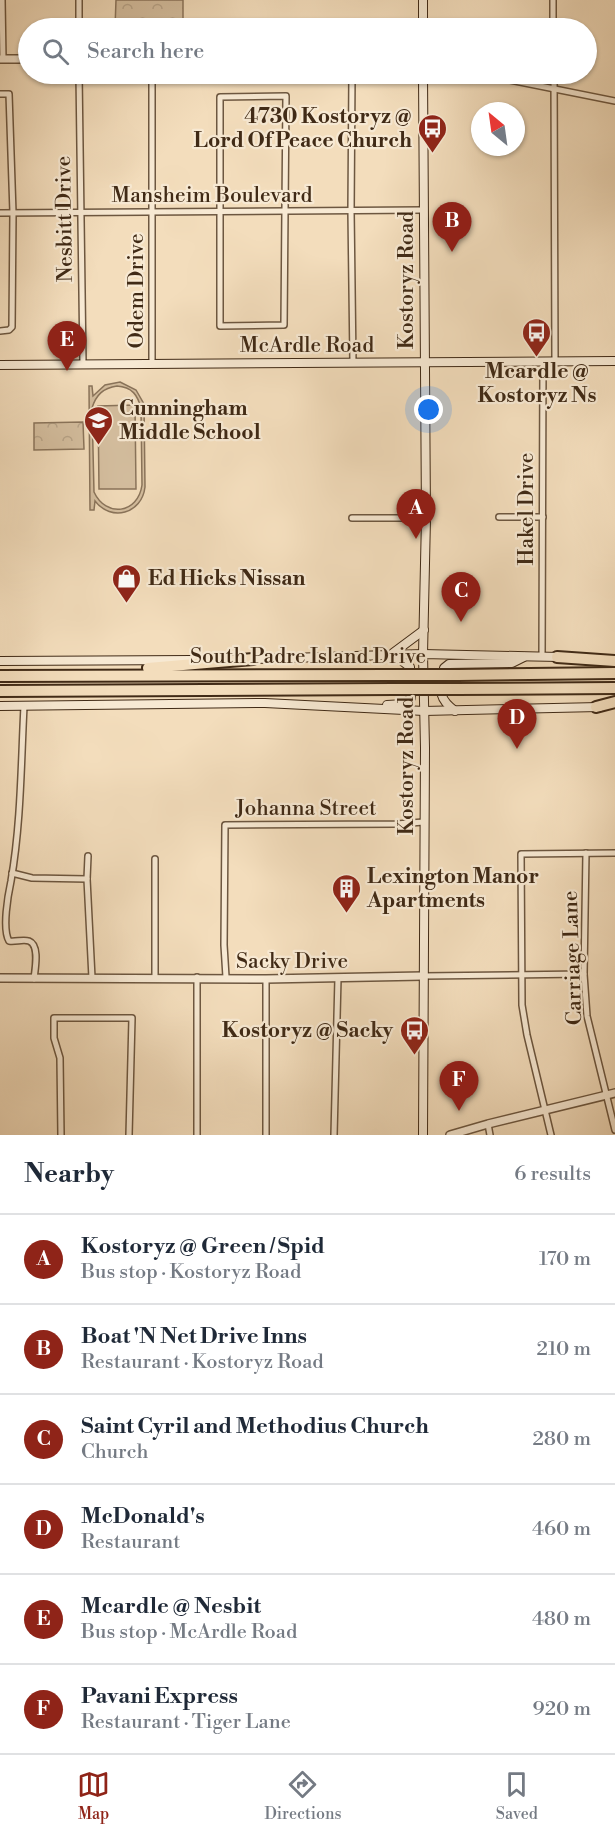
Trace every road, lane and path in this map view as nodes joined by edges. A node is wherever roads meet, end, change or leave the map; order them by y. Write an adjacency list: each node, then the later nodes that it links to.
1 (2, 0): 8 (street)
2 (79, 0): 5 (street)
3 (423, 0): 6 (main road)
4 (553, 0): 7 (street)
5 (79, 18)
6 (423, 18)
7 (553, 18)
8 (2, 59): 9 (street)
9 (18, 59)
10 (79, 84): 26 (street, Nesbitt Drive)
11 (152, 84): 22 (street, Odem Drive)
12 (352, 84): 21 (street)
13 (423, 84): 19 (main road, Kostoryz Road)
14 (533, 84): 16 (street)
15 (554, 84): 16 (street)
16 (554, 88): 18 (street); 28 (street)
17 (0, 94): 25 (street)
18 (615, 101)
19 (423, 210): 21 (street, Mansheim Boulevard); 30 (main road, Kostoryz Road)
20 (286, 211): 21 (street, Mansheim Boulevard); 23 (street, Mansheim Boulevard); 23 (street); 23 (street)
21 (351, 211): 32 (street)
22 (154, 212): 23 (street, Mansheim Boulevard); 26 (street, Mansheim Boulevard); 34 (street, Odem Drive)
23 (220, 212)
24 (0, 213): 25 (street, Mansheim Boulevard)
25 (13, 213): 26 (street, Mansheim Boulevard); 27 (street)
26 (81, 213): 33 (street, Nesbitt Drive)
27 (0, 331)
28 (555, 361): 29 (main road, McArdle Road); 31 (main road, McArdle Road)
29 (615, 361)
30 (425, 362): 31 (main road, McArdle Road); 32 (main road, McArdle Road); 39 (main road, Kostoryz Road)
31 (543, 362): 37 (street, Hakel Drive)
32 (353, 363): 34 (main road, McArdle Road)
33 (83, 364): 34 (main road, McArdle Road); 35 (main road, McArdle Road)
34 (152, 364)
35 (0, 365)
36 (499, 517): 37 (street)
37 (543, 517): 44 (street, Hakel Drive)
38 (352, 518): 39 (street)
39 (426, 519): 40 (main road, Kostoryz Road)
40 (424, 630): 41 (main road, Kostoryz Road); 42 (main road)
41 (423, 654): 42 (main road); 43 (main road); 59 (main road, Kostoryz Road)
42 (389, 655): 46 (main road); 58 (main road)
43 (526, 656): 44 (main road); 60 (main road)
44 (542, 656): 45 (main road)
45 (557, 657): 47 (highway)
46 (253, 659): 48 (main road); 50 (highway)
47 (615, 659)
48 (0, 661)
49 (615, 673): 50 (highway, South Padre Island Drive, bridge)
50 (32, 675): 51 (highway, South Padre Island Drive)
51 (0, 676)
52 (615, 688): 53 (highway, South Padre Island Drive, bridge)
53 (0, 691)
54 (615, 704): 57 (highway)
55 (0, 706): 56 (main road)
56 (24, 706): 58 (main road); 66 (street)
57 (596, 707): 60 (main road)
58 (332, 708): 59 (main road)
59 (424, 711): 60 (main road); 61 (main road, Kostoryz Road)
60 (455, 711)
61 (424, 822): 70 (main road, Kostoryz Road); 72 (street, Johanna Street)
62 (586, 853): 63 (street); 68 (street, Carriage Lane); 69 (street)
63 (615, 853)
64 (88, 856): 67 (street)
65 (155, 859): 75 (street)
66 (12, 873): 67 (street); 77 (street)
67 (87, 879): 74 (street)
68 (584, 974): 69 (street, Sacky Drive); 80 (street, Carriage Lane)
69 (521, 975): 70 (street, Sacky Drive); 81 (street)
70 (423, 976): 76 (street, Sacky Drive); 89 (main road, Kostoryz Road)
71 (197, 977): 72 (street, Sacky Drive); 75 (street, Sacky Drive); 86 (street)
72 (226, 977): 78 (street, Sacky Drive)
73 (0, 978): 77 (street, Sacky Drive)
74 (92, 978): 75 (street, Sacky Drive); 77 (street, Sacky Drive)
75 (155, 978)
76 (338, 978): 78 (street, Sacky Drive); 88 (street)
77 (34, 979)
78 (266, 979): 87 (street)
79 (615, 1093): 80 (street)
80 (605, 1095): 81 (street); 83 (street, Carriage Lane)
81 (544, 1110): 82 (street); 92 (street)
82 (488, 1124): 90 (street); 91 (street)
83 (615, 1130)
84 (61, 1135): 85 (street)
85 (129, 1135)
86 (197, 1135)
87 (266, 1135)
88 (333, 1135)
89 (423, 1135)
90 (450, 1135)
91 (490, 1135)
92 (551, 1135)

